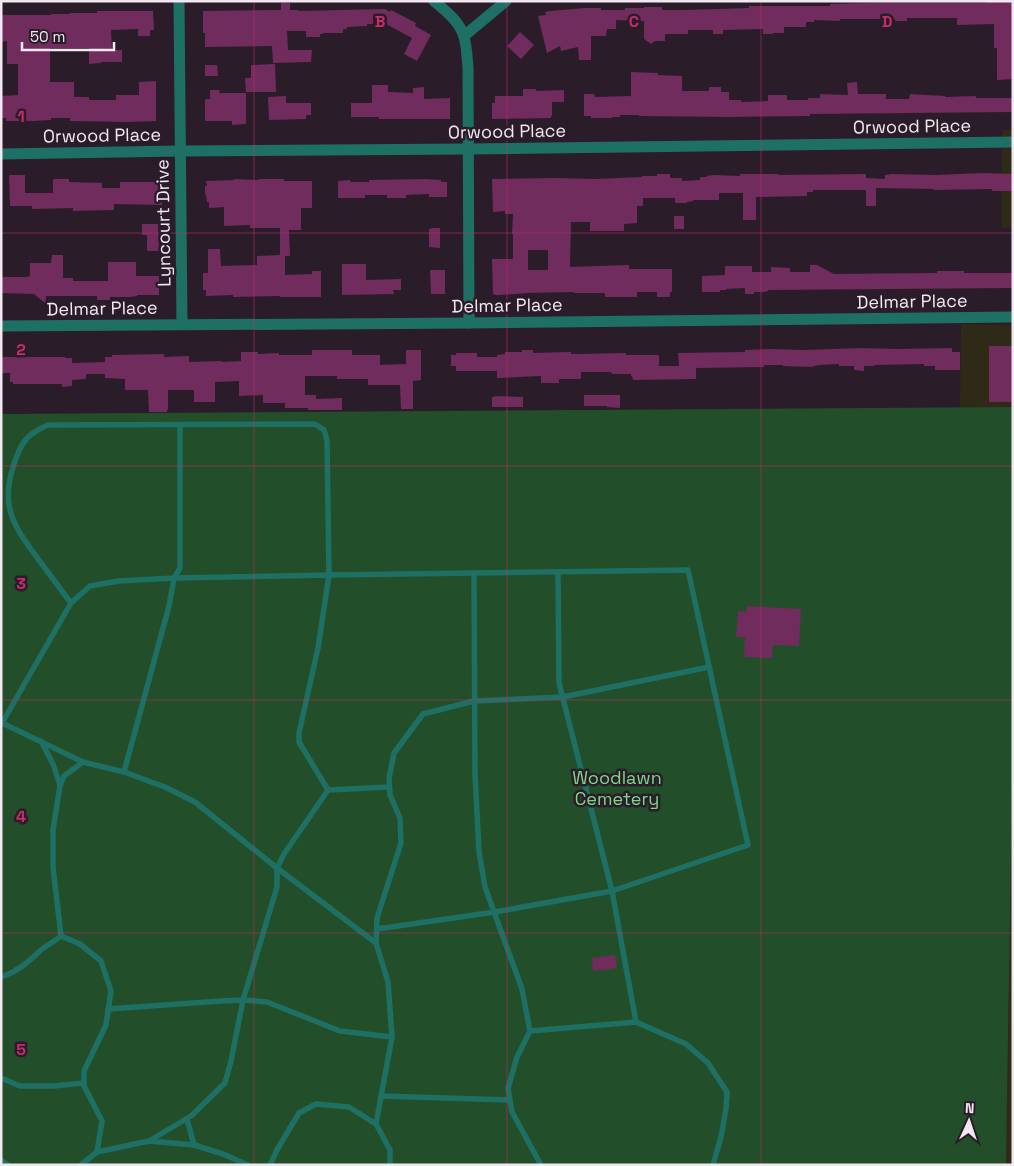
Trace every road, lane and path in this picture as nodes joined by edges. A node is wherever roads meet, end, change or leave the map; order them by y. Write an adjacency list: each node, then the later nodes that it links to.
1 (179, 1): 7 (street, Lyncourt Drive)
2 (434, 1): 4 (street)
3 (506, 1): 4 (street)
4 (464, 36): 6 (street)
5 (1013, 142): 6 (street, Orwood Place)
6 (468, 149): 7 (street, Orwood Place); 10 (street)
7 (179, 151): 8 (street, Orwood Place); 11 (street, Lyncourt Drive)
8 (1, 154)
9 (1013, 317): 10 (street, Delmar Place)
10 (469, 323): 11 (street, Delmar Place)
11 (182, 324): 12 (street, Delmar Place)
12 (1, 326)
13 (180, 424): 16 (lane); 17 (lane); 18 (lane)
14 (558, 572): 15 (lane); 19 (lane); 20 (lane)
15 (474, 573): 16 (lane); 21 (lane)
16 (329, 575): 17 (lane); 28 (lane)
17 (174, 578): 18 (lane); 25 (lane)
18 (72, 603): 22 (lane)
19 (709, 667): 20 (lane); 30 (lane)
20 (563, 697): 21 (lane); 30 (lane)
21 (474, 701): 27 (lane); 31 (lane)
22 (2, 723): 23 (lane)
23 (41, 742): 24 (lane); 26 (lane)
24 (83, 762): 25 (lane); 26 (lane)
25 (124, 772): 29 (lane)
26 (60, 786): 33 (lane)
27 (390, 786): 28 (lane); 32 (lane)
28 (328, 790): 29 (lane)
29 (277, 868): 34 (lane); 36 (lane)
30 (612, 891): 31 (lane); 38 (lane)
31 (495, 912): 32 (lane); 39 (lane)
32 (377, 929): 34 (lane)
33 (61, 936): 35 (lane); 37 (lane)
34 (376, 942): 40 (lane)
35 (1, 977)
36 (243, 1000): 37 (lane); 40 (lane); 45 (lane)
37 (108, 1009): 42 (lane)
38 (636, 1022): 39 (lane); 57 (lane)
39 (530, 1031): 44 (lane)
40 (392, 1037): 43 (lane)
41 (1, 1078): 42 (lane)
42 (84, 1083): 49 (lane)
43 (381, 1096): 44 (lane); 46 (lane)
44 (510, 1100): 56 (lane)
45 (186, 1119): 47 (lane); 48 (lane)
46 (376, 1124): 54 (lane); 55 (lane)
47 (149, 1141): 48 (lane); 49 (lane)
48 (194, 1146): 53 (lane)
49 (97, 1152): 52 (lane)
50 (1, 1160): 51 (lane)
51 (8, 1165)
52 (81, 1165)
53 (248, 1165)
54 (270, 1165)
55 (390, 1165)
56 (541, 1165)
57 (713, 1165)

